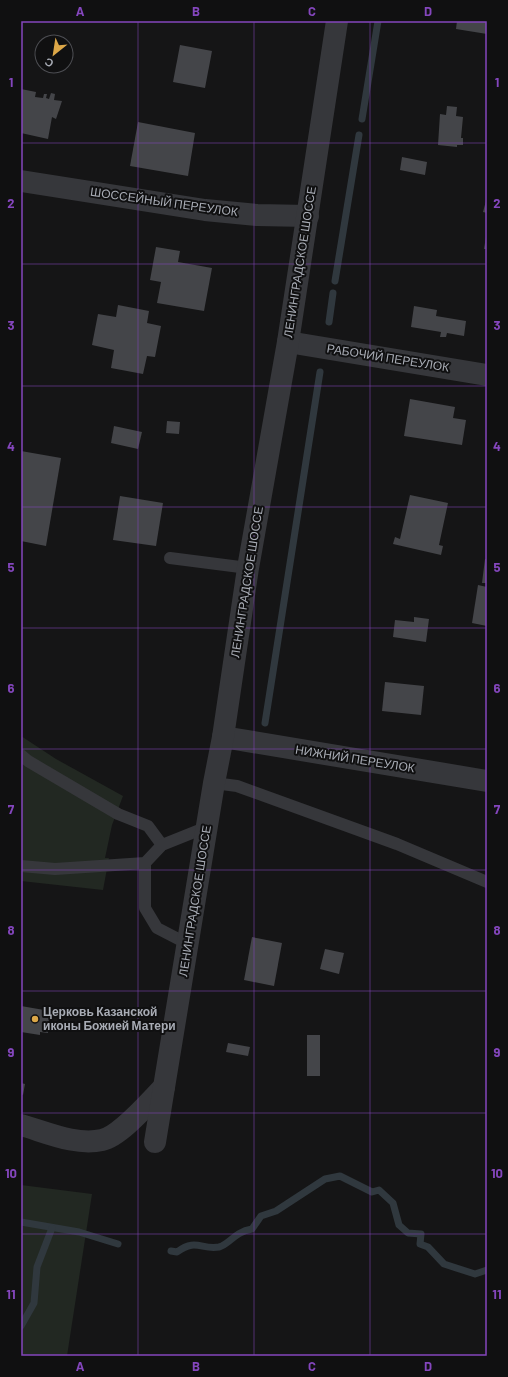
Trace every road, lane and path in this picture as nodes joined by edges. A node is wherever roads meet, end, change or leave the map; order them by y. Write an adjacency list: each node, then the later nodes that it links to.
1 (337, 21): 3 (street, ЛЕНИНГРАДСКОЕ ШОССЕ)
2 (21, 181): 3 (street, ШОССЕЙНЫЙ ПЕРЕУЛОК)
3 (308, 216): 4 (street, ЛЕНИНГРАДСКОЕ ШОССЕ)
4 (288, 342): 5 (street, РАБОЧИЙ ПЕРЕУЛОК); 7 (street, ЛЕНИНГРАДСКОЕ ШОССЕ)
5 (487, 375)
6 (170, 558): 7 (lane)
7 (248, 568): 8 (street, ЛЕНИНГРАДСКОЕ ШОССЕ)
8 (223, 737): 10 (street, НИЖНИЙ ПЕРЕУЛОК); 11 (street, ЛЕНИНГРАДСКОЕ ШОССЕ)
9 (21, 755): 13 (lane)
10 (487, 781)
11 (214, 783): 12 (street, ЛЕНИНГРАДСКОЕ ШОССЕ); 16 (lane)
12 (207, 827): 13 (lane); 17 (street, ЛЕНИНГРАДСКОЕ ШОССЕ)
13 (162, 845): 14 (lane)
14 (145, 863): 15 (lane); 17 (lane)
15 (21, 866)
16 (487, 882)
17 (188, 944): 18 (street, ЛЕНИНГРАДСКОЕ ШОССЕ)
18 (164, 1087): 19 (street); 20 (street, ЛЕНИНГРАДСКОЕ ШОССЕ)
19 (21, 1125)
20 (155, 1142)

